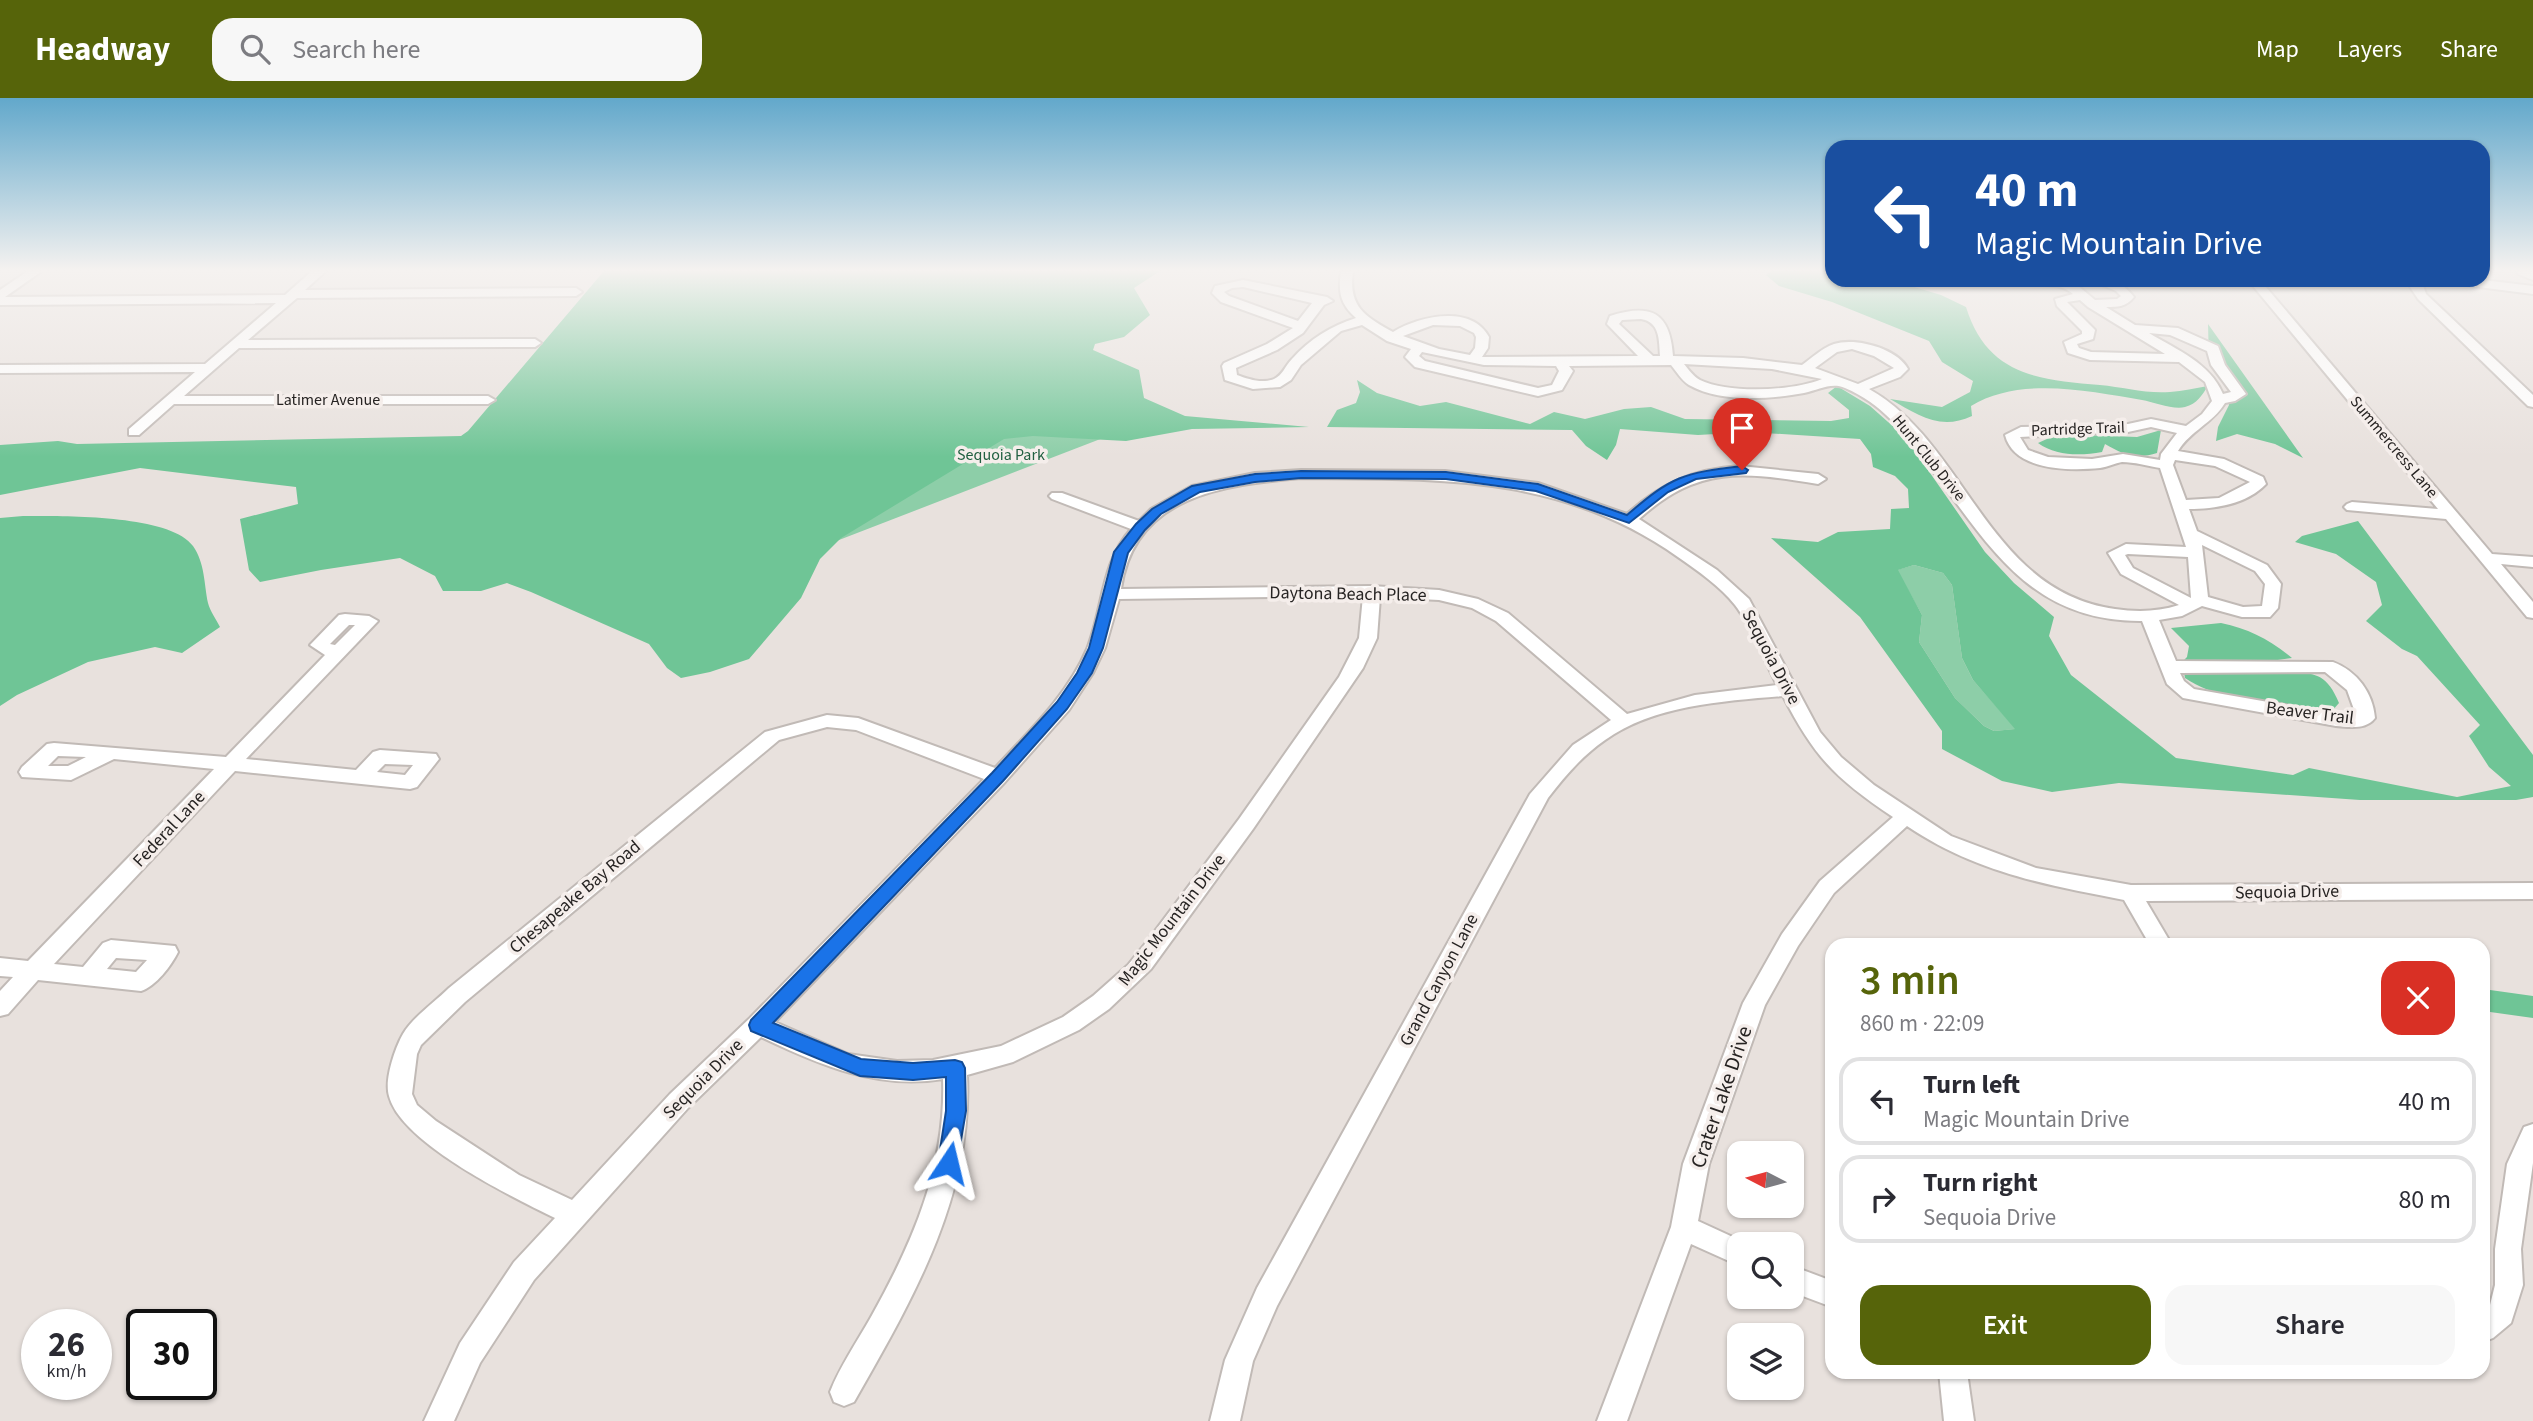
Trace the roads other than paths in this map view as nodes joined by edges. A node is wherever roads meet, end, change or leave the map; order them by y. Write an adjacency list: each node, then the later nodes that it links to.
1 (248, 333): 14 (street)
2 (1292, 333): 16 (street)
3 (1331, 333): 22 (street)
4 (1384, 333): 12 (street, Hunt Club Drive)
5 (1399, 333): 12 (street)
6 (1478, 333): 18 (street)
7 (2089, 333): 17 (street)
8 (2141, 333): 17 (street)
9 (2177, 333): 27 (street)
10 (2298, 333): 40 (street, Summercress Lane)
11 (2460, 333): 30 (street)
12 (1392, 338): 15 (street, Hunt Club Drive)
13 (535, 343): 14 (street)
14 (235, 344): 21 (street)
15 (1418, 348): 18 (street, Hunt Club Drive); 19 (street)
16 (1255, 355): 22 (street); 22 (street)
17 (2184, 358): 27 (street)
18 (1473, 360): 19 (street, Hunt Club Drive)
19 (1560, 362): 20 (street, Hunt Club Drive)
20 (1665, 362): 24 (street, Hunt Club Drive); 25 (street)
21 (207, 368): 23 (street); 28 (street)
22 (1292, 368)
23 (0, 369)
24 (1804, 370): 25 (street, Hunt Club Drive); 26 (street)
25 (1834, 379): 26 (street, Hunt Club Drive)
26 (1856, 389): 51 (street, Hunt Club Drive)
27 (2219, 399): 32 (street)
28 (169, 400): 29 (street, Latimer Avenue); 33 (street)
29 (488, 400)
30 (2533, 403)
31 (2108, 428): 32 (street, Partridge Trail); 34 (street); 34 (street, Partridge Trail)
32 (2186, 430): 35 (street)
33 (134, 432)
34 (2117, 458): 35 (street, Partridge Trail)
35 (2167, 460): 38 (street); 38 (street, Partridge Trail)
36 (1818, 479): 41 (street)
37 (1057, 496): 42 (street)
38 (2180, 504): 43 (street)
39 (2352, 507): 40 (street)
40 (2451, 515): 45 (street, Summercress Lane)
41 (1629, 520): 42 (street, Sequoia Drive); 54 (street, Sequoia Drive)
42 (1140, 527): 48 (street, Sequoia Drive)
43 (2189, 533): 44 (street); 49 (street)
44 (2196, 552): 49 (street); 49 (street)
45 (2487, 558): 46 (street); 50 (street, Summercress Lane)
46 (2533, 562)
47 (1371, 591): 48 (street, Daytona Beach Place); 55 (street, Daytona Beach Place); 69 (street, Magic Mountain Drive)
48 (1112, 594): 59 (street, Sequoia Drive)
49 (2197, 603): 51 (street, Hunt Club Drive)
50 (2533, 613)
51 (2149, 617): 53 (street)
52 (339, 651): 57 (street, Federal Lane)
53 (2170, 667): 53 (street, Beaver Trail)
54 (1788, 690): 55 (street, Grand Canyon Lane); 60 (street, Sequoia Drive)
55 (1625, 722): 80 (street, Grand Canyon Lane)
56 (111, 752): 57 (street)
57 (231, 764): 58 (street); 65 (street, Federal Lane)
58 (361, 777)
59 (998, 777): 68 (street, Sequoia Drive); 71 (street, Chesapeake Bay Road)
60 (1905, 817): 62 (street, Sequoia Drive); 72 (street, Crater Lake Drive)
61 (2533, 891): 62 (street, Sequoia Drive)
62 (2131, 893): 63 (street)
63 (2157, 938)
64 (0, 967): 65 (street)
65 (32, 970): 66 (street); 67 (street, Federal Lane)
66 (88, 976)
67 (0, 1007)
68 (758, 1025): 69 (street, Magic Mountain Drive); 71 (street, Sequoia Drive)
69 (955, 1068): 78 (street)
70 (2533, 1135): 76 (street)
71 (577, 1215): 79 (street, Sequoia Drive)
72 (1684, 1227): 73 (street); 81 (street, Crater Lake Drive)
73 (1727, 1248)
74 (1804, 1284): 75 (street)
75 (1825, 1291)
76 (2490, 1322)
77 (1954, 1379): 82 (street)
78 (845, 1392)
79 (439, 1421)
80 (1226, 1421)
81 (1612, 1421)
82 (1959, 1421)

